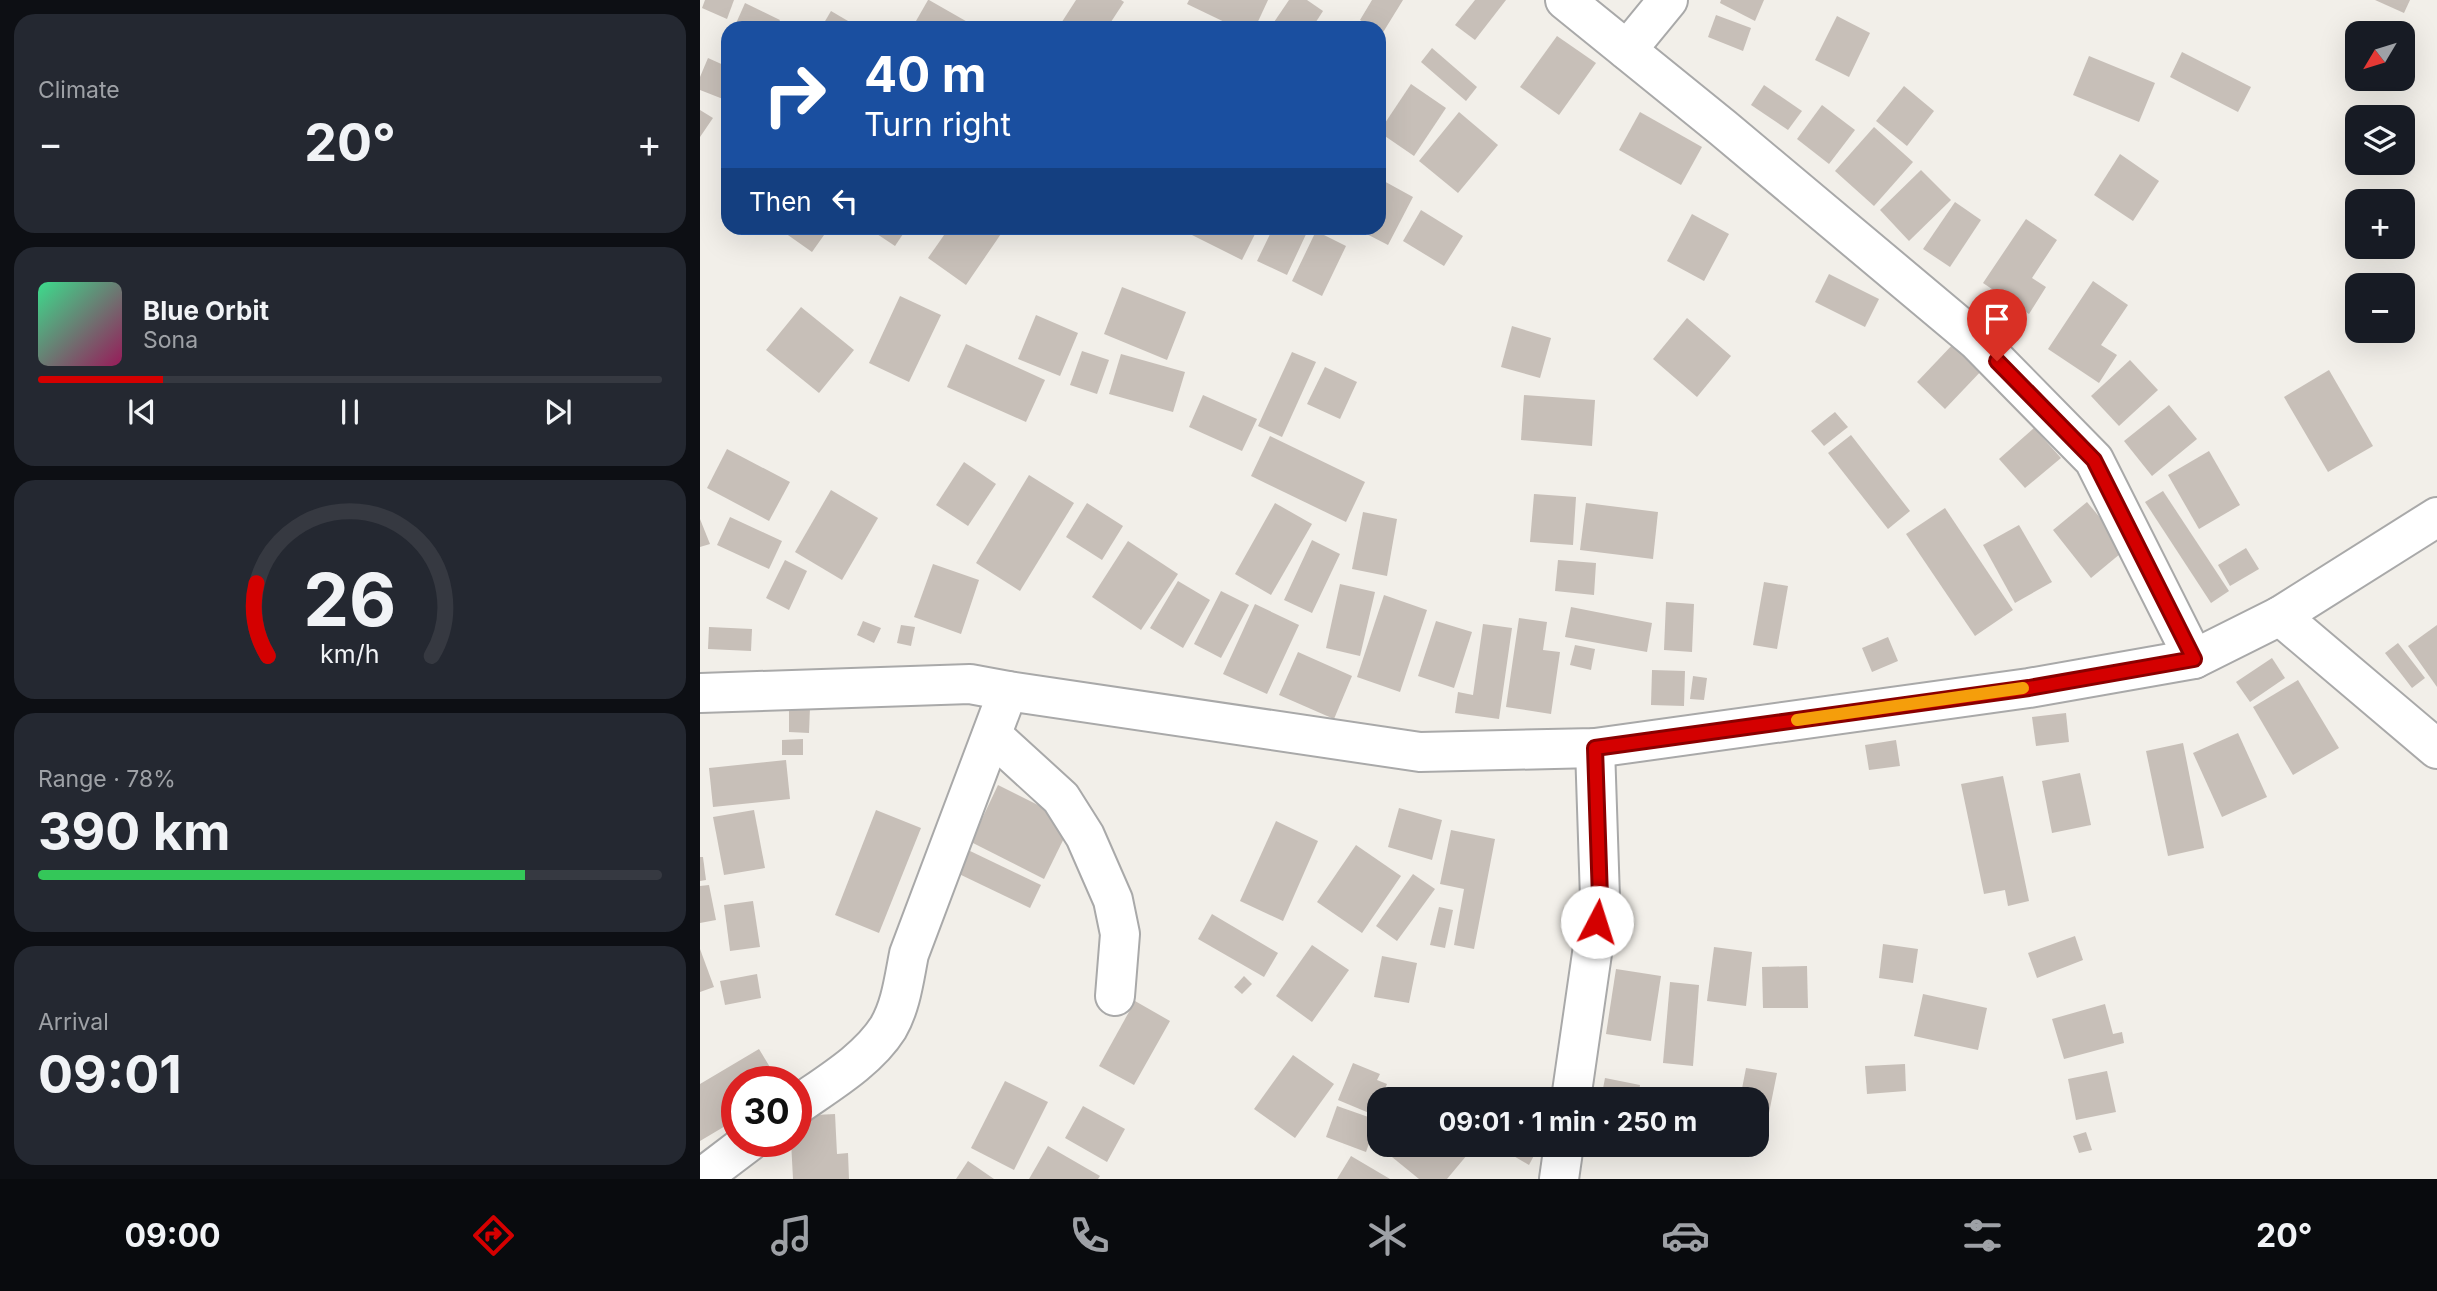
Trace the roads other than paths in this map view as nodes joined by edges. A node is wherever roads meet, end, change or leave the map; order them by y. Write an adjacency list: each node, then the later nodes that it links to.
1 (1565, 0): 3 (street)
2 (1668, 0): 3 (street)
3 (1627, 50): 6 (street)
4 (2437, 517): 5 (street)
5 (2280, 617): 6 (street); 11 (street)
6 (2194, 659): 10 (street)
7 (1008, 691): 8 (street); 9 (street); 10 (street)
8 (700, 693)
9 (992, 735): 12 (street); 14 (street)
10 (1595, 748): 13 (street)
11 (2437, 748)
12 (1115, 996)
13 (1573, 1087)
14 (812, 1094)
15 (729, 1157): 17 (street)
16 (1562, 1157): 18 (street)
17 (700, 1179)
18 (1559, 1179)

